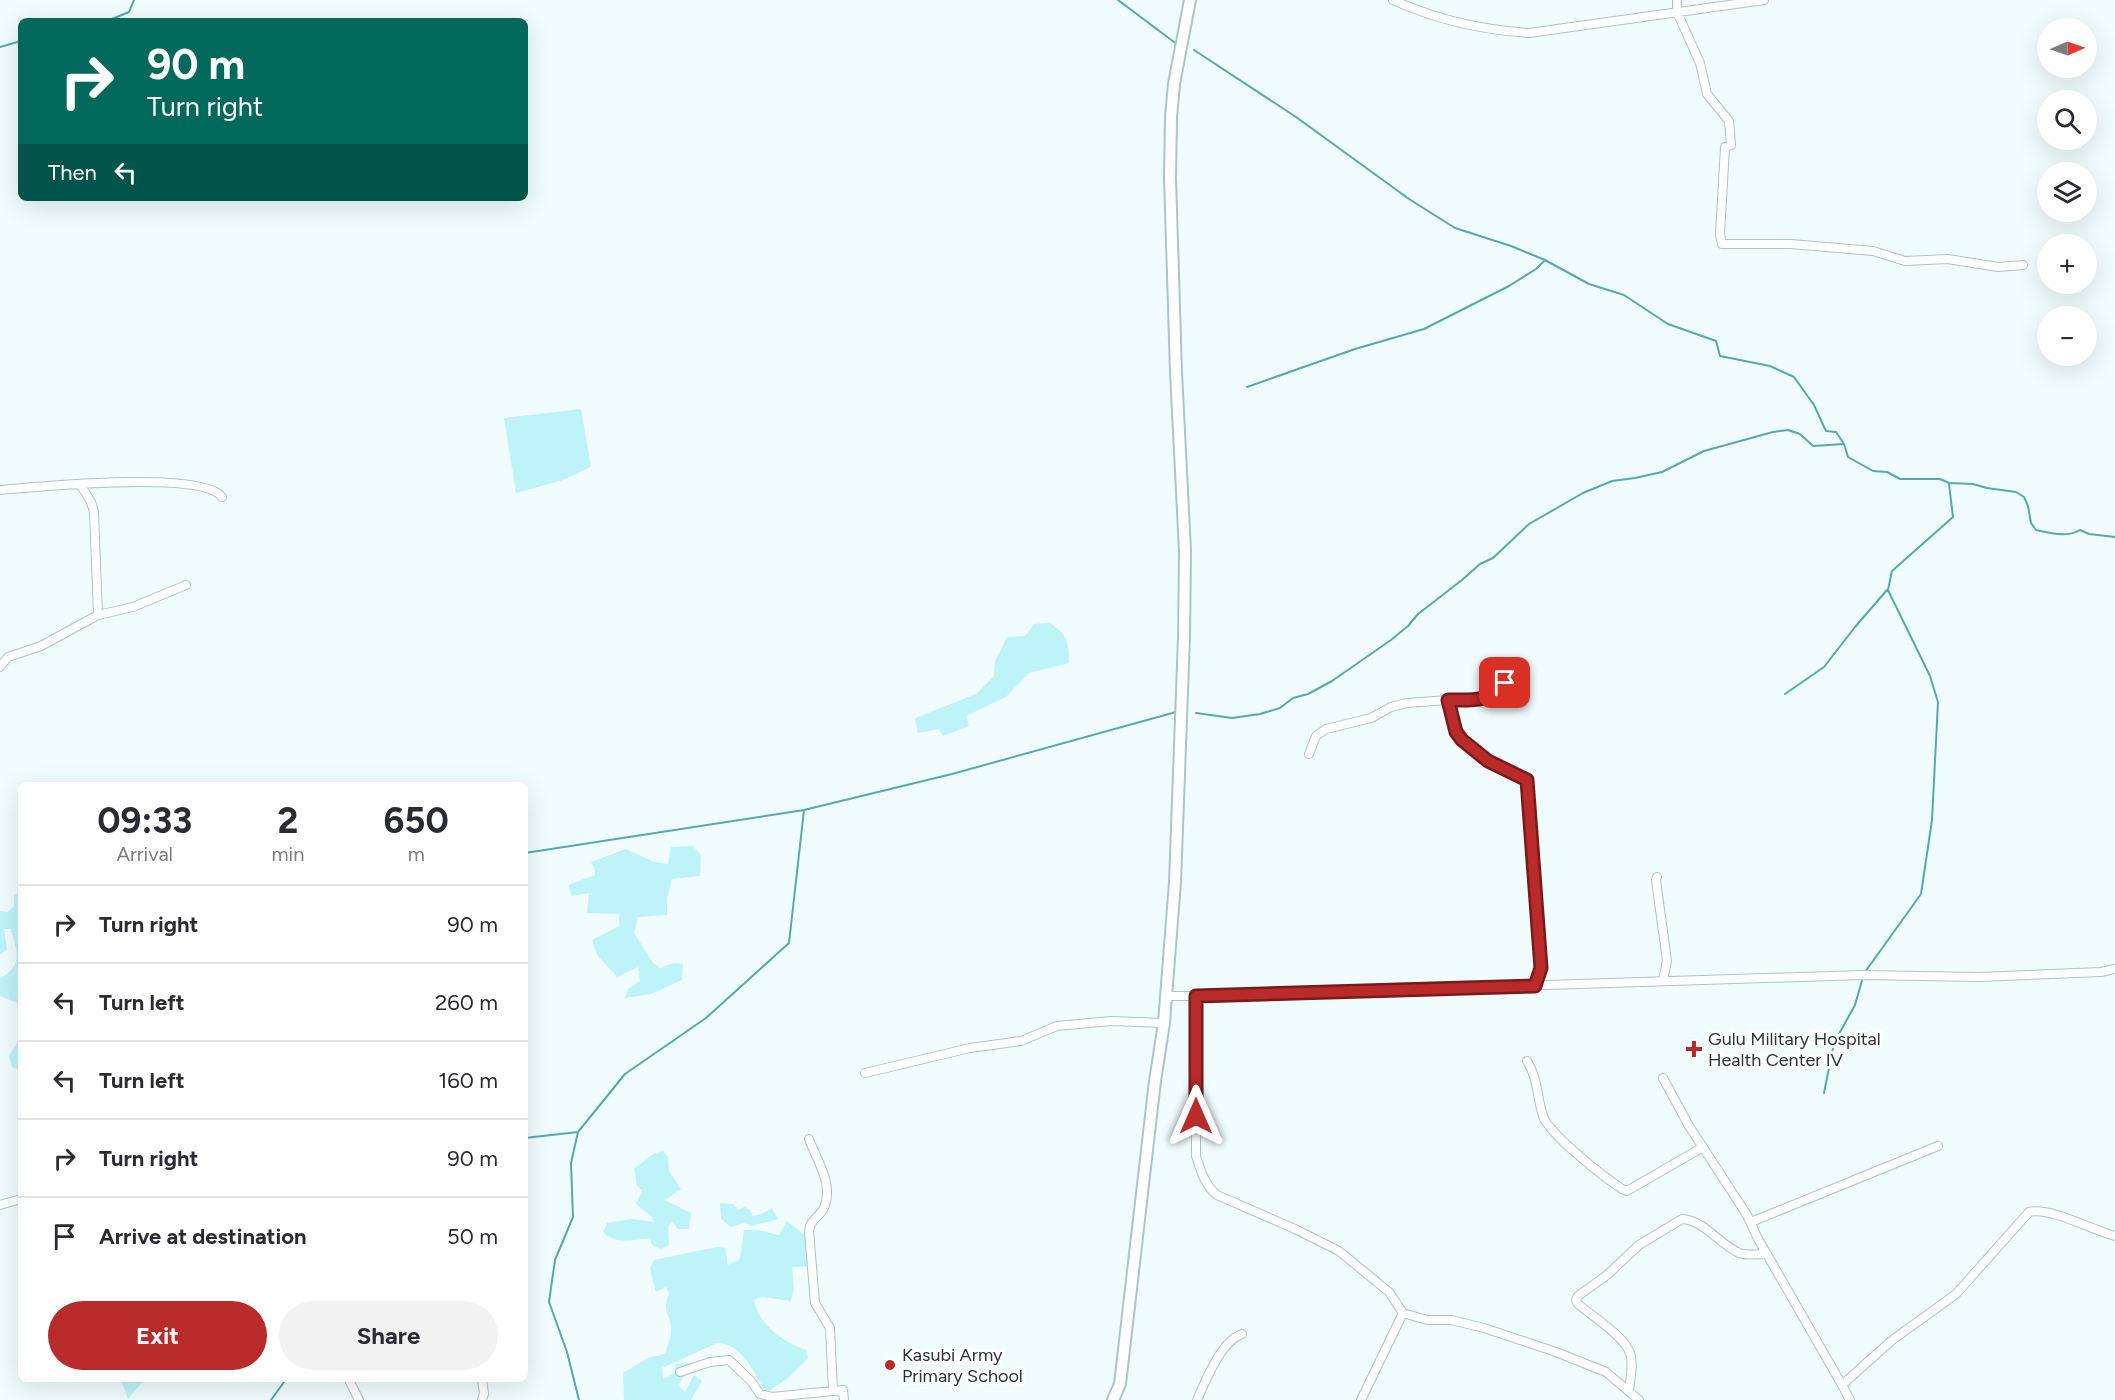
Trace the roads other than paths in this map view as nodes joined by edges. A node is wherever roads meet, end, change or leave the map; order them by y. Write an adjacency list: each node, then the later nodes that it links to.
1 (1190, 0): 22 (street)
2 (1394, 0): 5 (street)
3 (1677, 0): 5 (street)
4 (1764, 0): 5 (street)
5 (1677, 12): 6 (street)
6 (2023, 265)
7 (80, 484): 8 (street); 9 (street); 11 (street)
8 (0, 490)
9 (222, 497)
10 (186, 585): 11 (street)
11 (98, 615): 12 (street)
12 (0, 667)
13 (1508, 677): 14 (street)
14 (1448, 700): 15 (street); 21 (street)
15 (1310, 754)
16 (1657, 877): 20 (street)
17 (2115, 969): 18 (street)
18 (2101, 972): 19 (street); 20 (street)
19 (2115, 975)
20 (1663, 980): 21 (street)
21 (1535, 986): 23 (street)
22 (1167, 996): 23 (street); 24 (street)
23 (1196, 996): 36 (street)
24 (1164, 1023): 26 (street); 47 (street)
25 (1527, 1062): 30 (street)
26 (865, 1073)
27 (1663, 1078): 30 (street)
28 (809, 1139): 42 (street)
29 (1938, 1146): 33 (street)
30 (1703, 1148): 33 (street)
31 (18, 1200): 32 (street)
32 (0, 1204)
33 (1751, 1222): 35 (street)
34 (2115, 1236): 41 (street)
35 (1767, 1254): 41 (street); 43 (street)
36 (1403, 1313): 43 (street); 49 (street)
37 (1242, 1334): 48 (street)
38 (680, 1372): 42 (street)
39 (350, 1382): 44 (street)
40 (482, 1382): 45 (street)
41 (1842, 1384): 51 (street)
42 (833, 1391): 46 (street)
43 (1629, 1391): 50 (street)
44 (359, 1400)
45 (482, 1400)
46 (844, 1400)
47 (1113, 1400)
48 (1197, 1400)
49 (1361, 1400)
50 (1639, 1400)
51 (1850, 1400)

